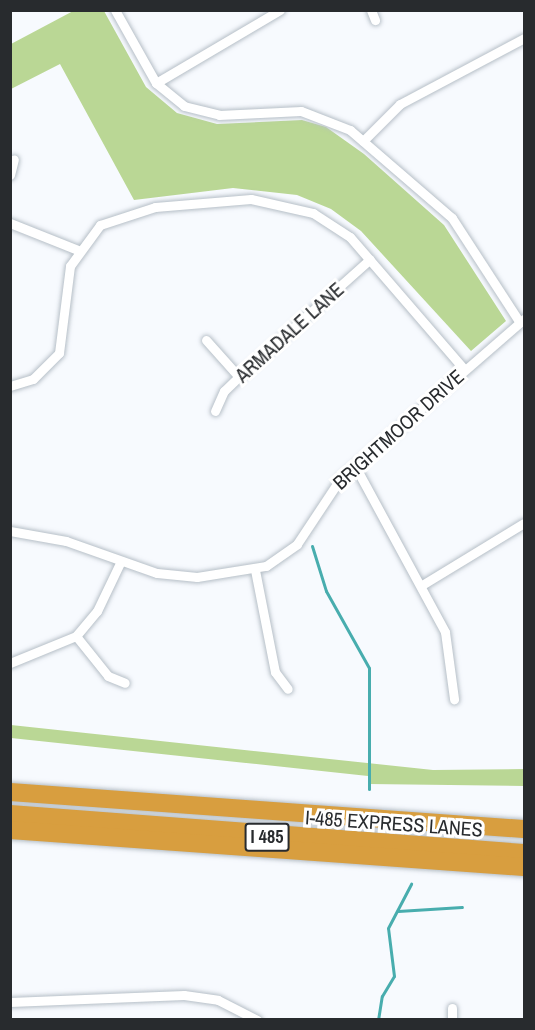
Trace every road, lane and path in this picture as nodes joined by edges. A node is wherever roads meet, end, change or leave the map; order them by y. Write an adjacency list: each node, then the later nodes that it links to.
1 (115, 10): 6 (street)
2 (280, 10): 6 (street)
3 (371, 10): 4 (street)
4 (375, 20)
5 (525, 38): 7 (street)
6 (156, 83): 7 (street)
7 (363, 141): 13 (street)
8 (14, 159): 9 (street)
9 (10, 175)
10 (10, 223): 11 (street)
11 (78, 250): 12 (street); 17 (street)
12 (370, 259): 15 (street); 16 (street, ARMADALE LANE)
13 (522, 320): 15 (street, BRIGHTMOOR DRIVE)
14 (206, 340): 16 (street)
15 (464, 369): 19 (street, BRIGHTMOOR DRIVE)
16 (239, 377): 18 (street, ARMADALE LANE)
17 (10, 386)
18 (215, 411)
19 (356, 466): 23 (street, BRIGHTMOOR DRIVE); 24 (street)
20 (525, 523): 24 (street)
21 (10, 531): 22 (street, BRIGHTMOOR DRIVE)
22 (121, 561): 23 (street, BRIGHTMOOR DRIVE); 25 (street)
23 (255, 570): 28 (street)
24 (422, 585): 29 (street)
25 (76, 636): 26 (street); 27 (street)
26 (10, 663)
27 (125, 683)
28 (288, 689)
29 (454, 699)
30 (10, 792): 33 (highway, I 485)
31 (10, 804): 35 (highway, I-485 EXPRESS LANES / I 485)
32 (10, 814): 36 (highway, I-485 EXPRESS LANES / I 485)
33 (525, 829)
34 (10, 830): 37 (highway, I 485)
35 (525, 842)
36 (525, 853)
37 (525, 867)
38 (10, 1002): 40 (street)
39 (452, 1008): 41 (street)
40 (257, 1020)
41 (452, 1020)

